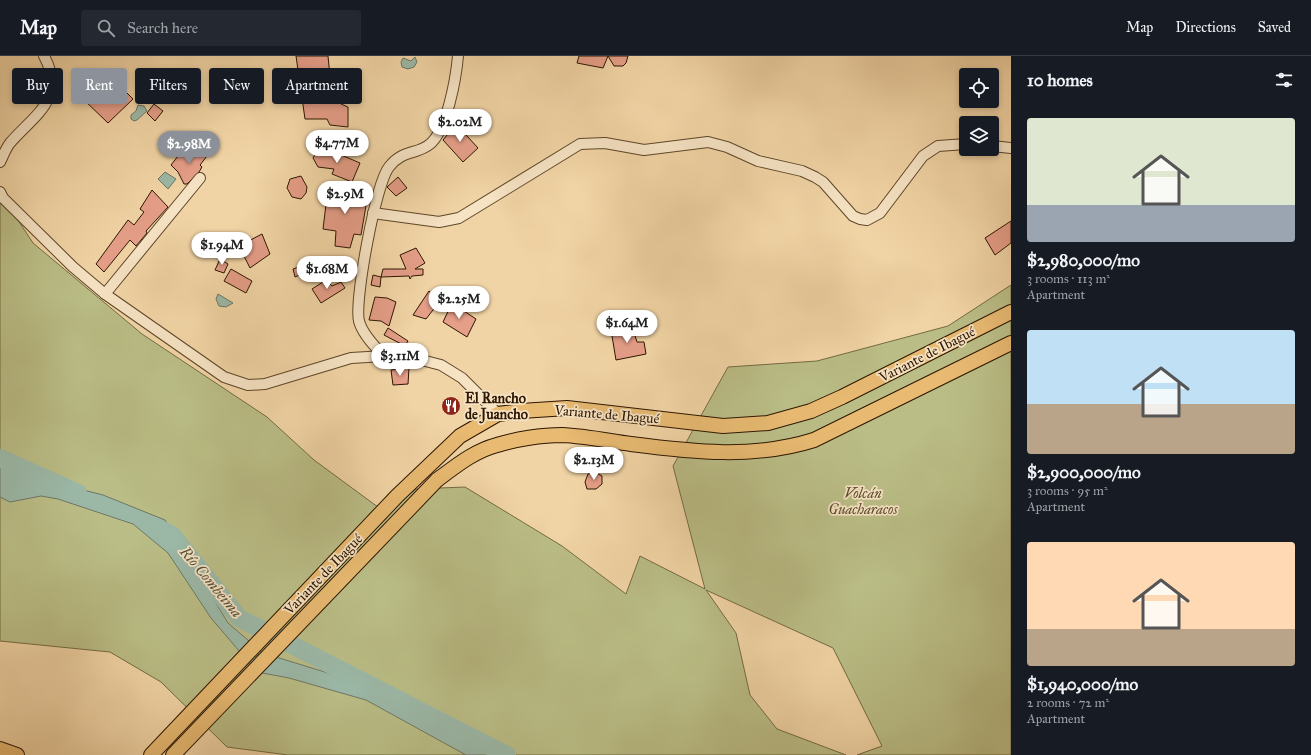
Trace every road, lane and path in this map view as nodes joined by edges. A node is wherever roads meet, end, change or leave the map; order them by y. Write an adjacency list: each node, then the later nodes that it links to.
1 (44, 56): 6 (street)
2 (458, 56): 9 (street)
3 (959, 144): 9 (street)
4 (999, 147): 5 (street)
5 (1011, 148)
6 (0, 162)
7 (200, 178): 10 (street)
8 (0, 192): 10 (street)
9 (373, 213): 13 (street)
10 (105, 294): 13 (street)
11 (1011, 312): 14 (highway, Variante de Ibagué)
12 (1011, 343): 18 (highway, Variante de Ibagué)
13 (383, 355): 14 (street)
14 (498, 414): 17 (highway, Variante de Ibagué)
15 (0, 749): 16 (highway)
16 (17, 755)
17 (151, 755)
18 (173, 755)

